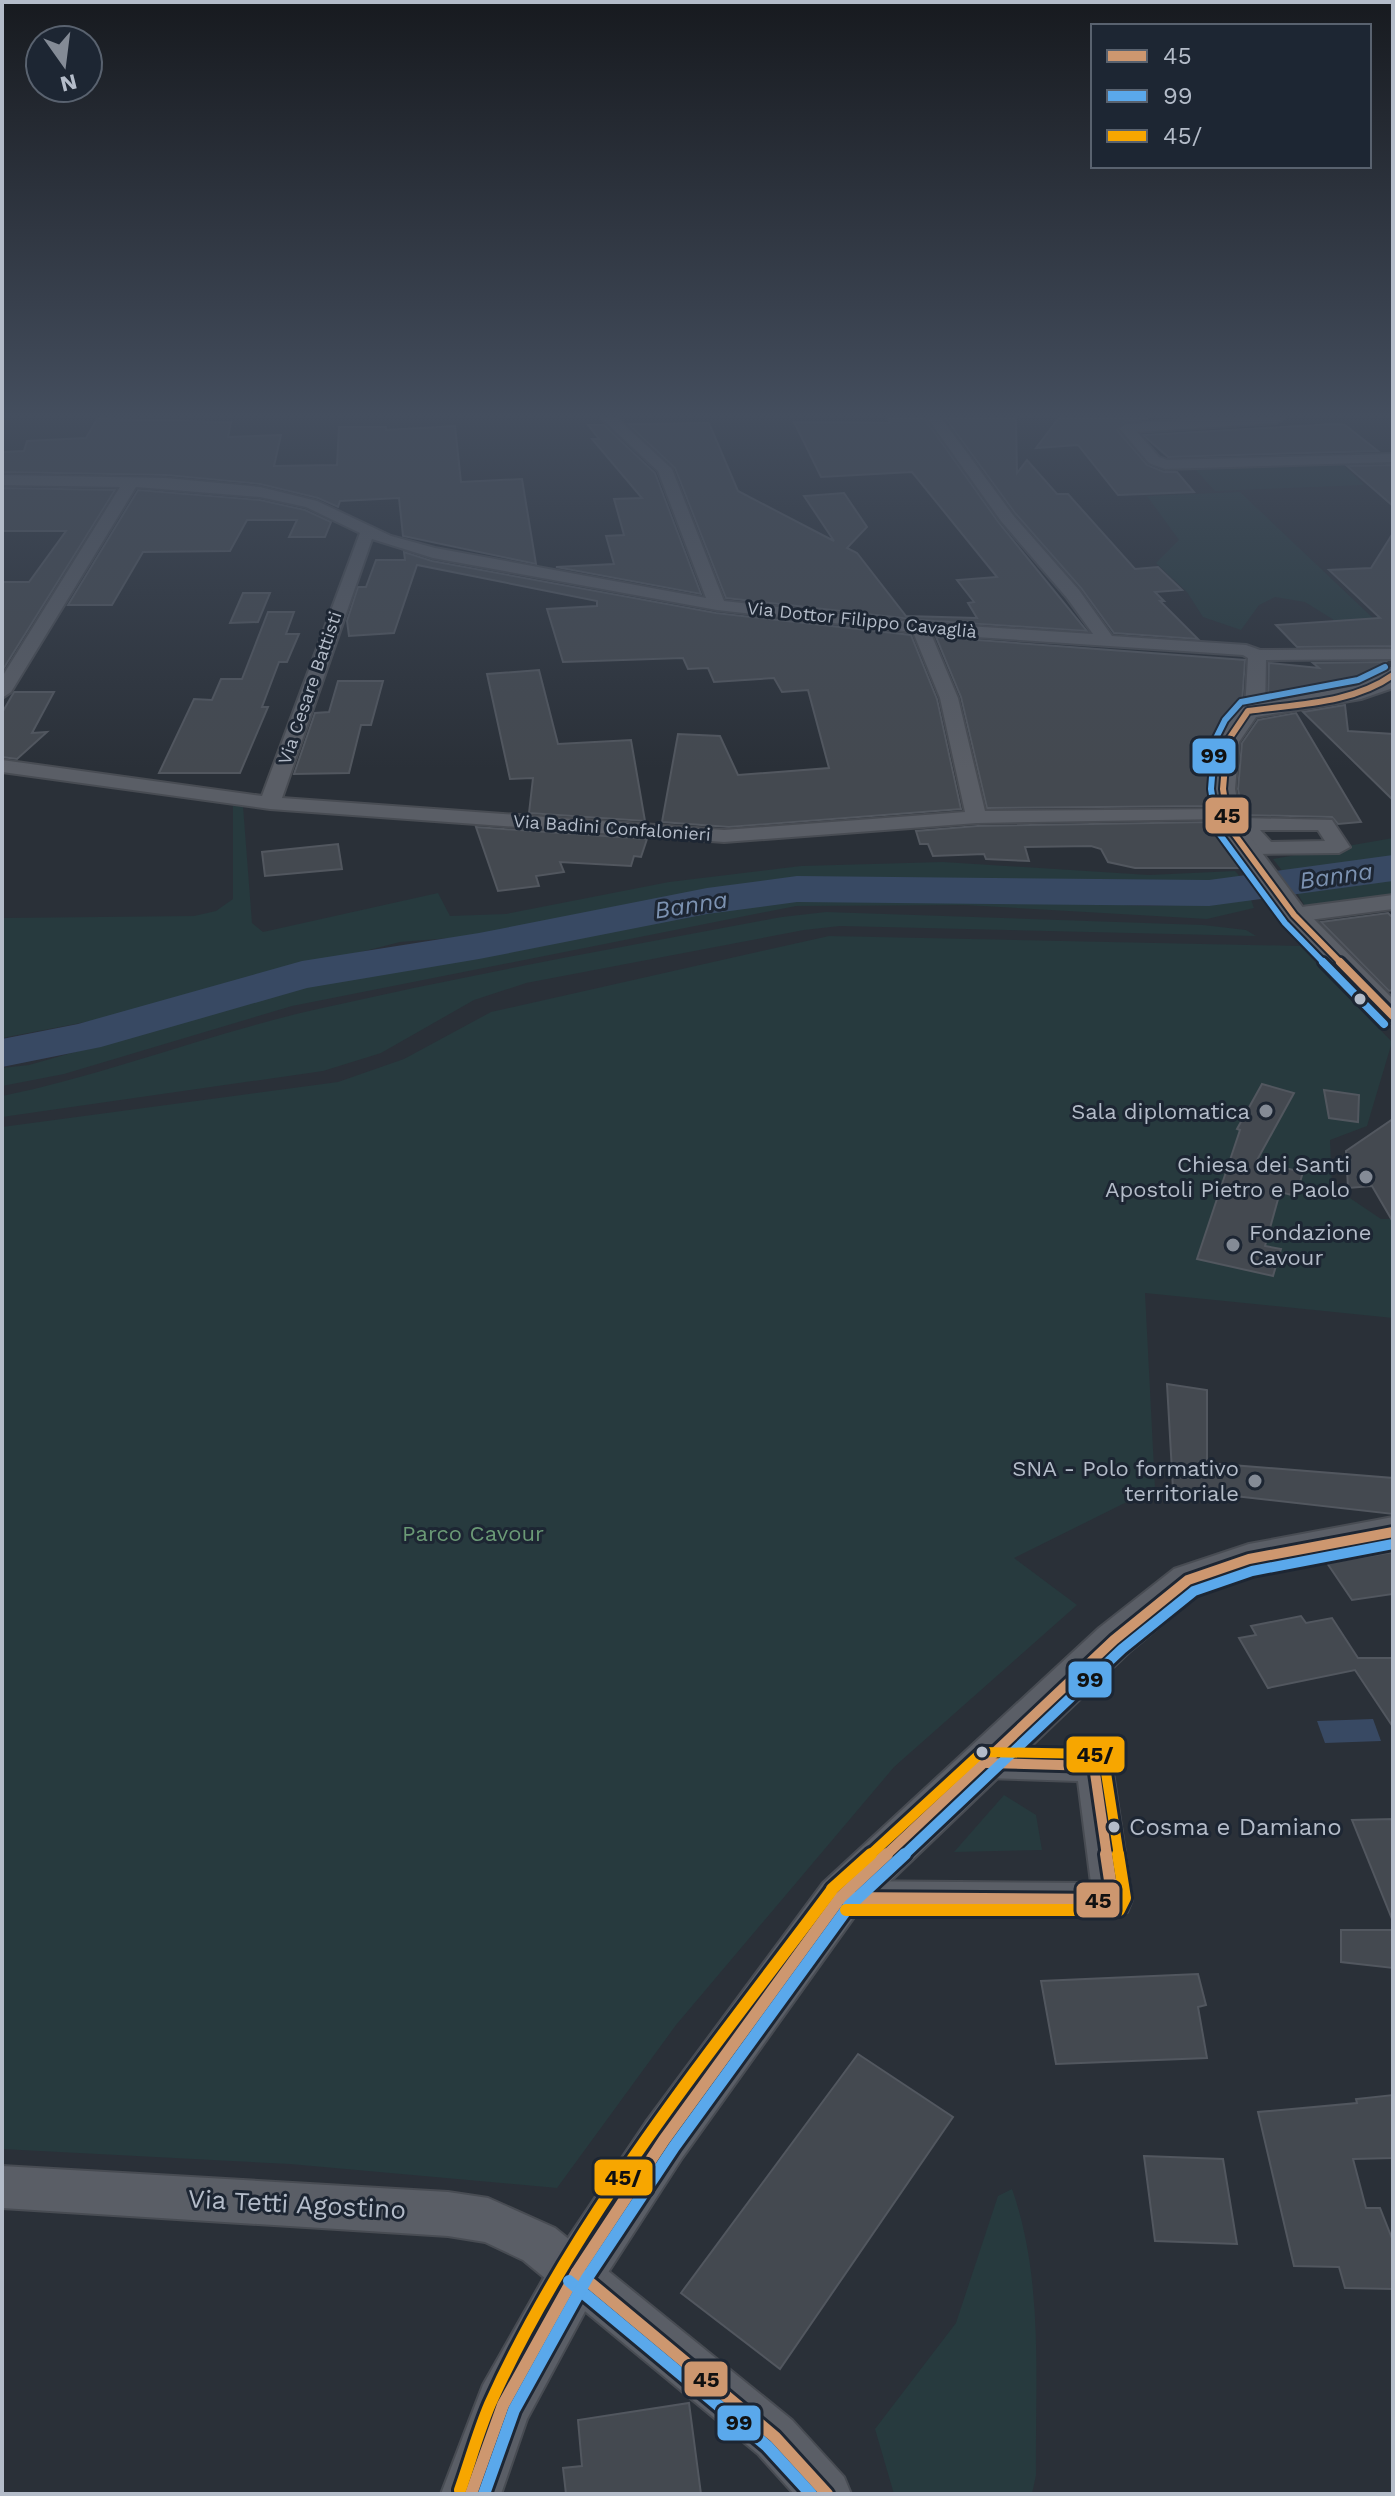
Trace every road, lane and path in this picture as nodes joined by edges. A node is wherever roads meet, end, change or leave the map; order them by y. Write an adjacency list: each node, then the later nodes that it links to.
1 (98, 535): 12 (street)
2 (366, 535): 15 (street, Via Cesare Battisti)
3 (381, 535): 6 (street, Via Dottor Filippo Cavaglià)
4 (690, 535): 6 (street)
5 (1022, 535): 8 (street)
6 (717, 605): 7 (street, Via Dottor Filippo Cavaglià)
7 (920, 628): 8 (street, Via Dottor Filippo Cavaglià); 17 (street)
8 (1106, 640): 10 (street, Via Dottor Filippo Cavaglià)
9 (1393, 654): 10 (street, Via Dottor Filippo Cavaglià)
10 (1257, 655): 13 (street)
11 (1393, 675): 13 (street)
12 (2, 692)
13 (1255, 709): 16 (street)
14 (2, 766): 15 (street, Via Badini Confalonieri)
15 (270, 803): 17 (street, Via Badini Confalonieri)
16 (1224, 813): 17 (street, Via Badini Confalonieri); 19 (street)
17 (977, 817)
18 (1393, 902): 19 (street)
19 (1292, 912): 20 (street)
20 (1393, 1016)
21 (1393, 1532): 22 (street)
22 (987, 1763): 23 (street); 23 (street)
23 (840, 1898): 25 (street)
24 (2, 2187): 25 (street, Via Tetti Agostino)
25 (577, 2272): 26 (street); 27 (street, Via Tetti Agostino)
26 (471, 2494)
27 (827, 2494)

